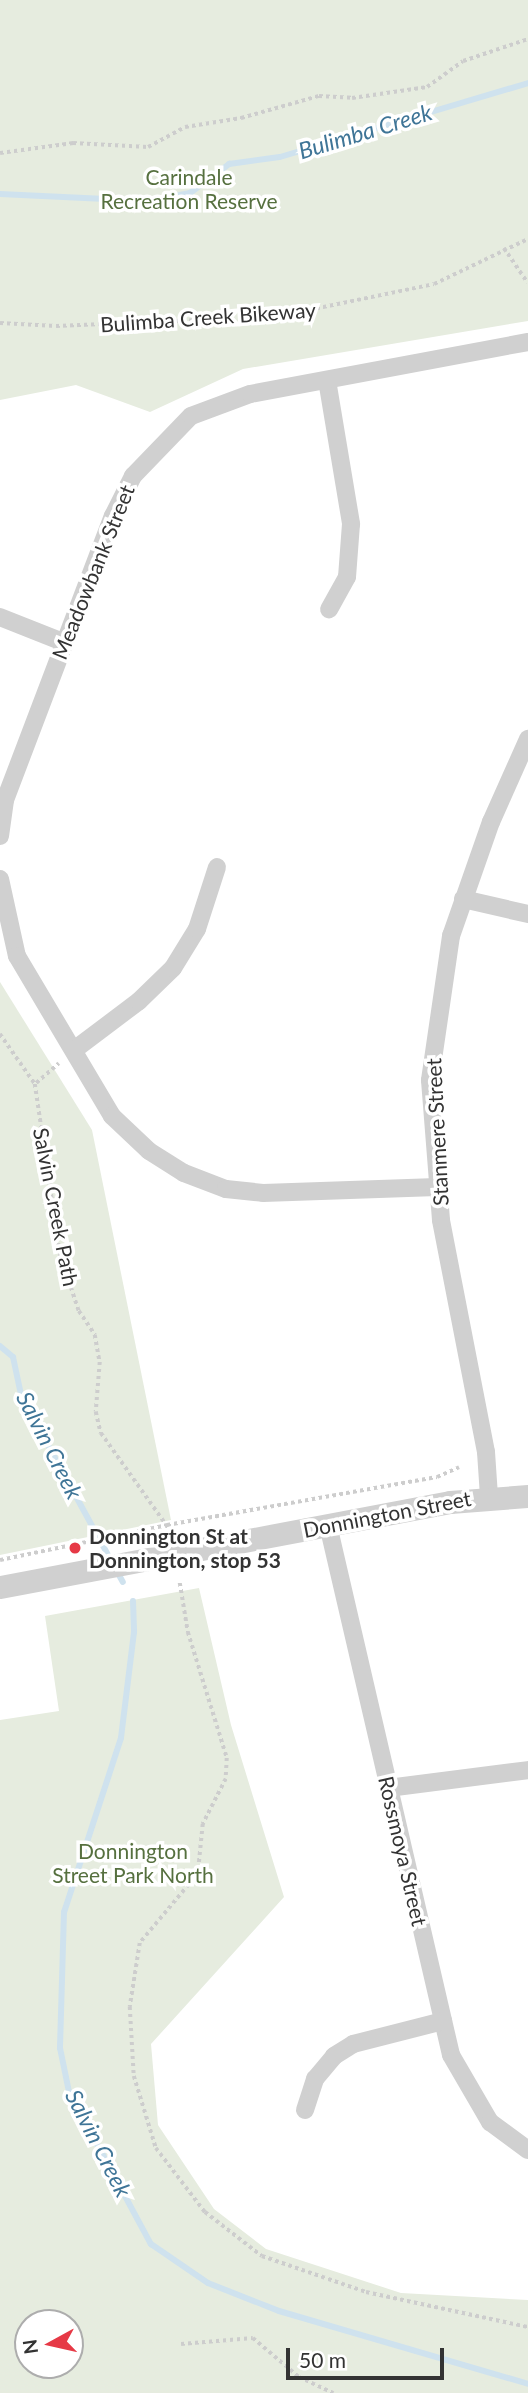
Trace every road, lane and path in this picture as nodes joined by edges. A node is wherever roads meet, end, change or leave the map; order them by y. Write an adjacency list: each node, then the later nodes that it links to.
1 (528, 39): 2 (path)
2 (0, 153)
3 (528, 239): 4 (path, Bulimba Creek Bikeway)
4 (504, 248): 5 (path); 6 (path, Bulimba Creek Bikeway)
5 (528, 284)
6 (0, 323)
7 (528, 342): 8 (street, Meadowbank Street)
8 (327, 380): 9 (street); 11 (street, Meadowbank Street)
9 (329, 609)
10 (0, 617): 11 (street)
11 (63, 642): 13 (street, Meadowbank Street)
12 (528, 739): 16 (street, Stanmere Street)
13 (0, 836)
14 (217, 867): 19 (street)
15 (0, 879): 19 (street)
16 (463, 899): 17 (street); 22 (street, Stanmere Street)
17 (528, 914)
18 (0, 1034): 21 (path, Salvin Creek Path)
19 (74, 1051): 22 (street)
20 (57, 1065): 21 (path)
21 (35, 1084): 26 (path, Salvin Creek Path)
22 (437, 1187): 24 (street, Stanmere Street)
23 (459, 1467): 26 (path)
24 (489, 1496): 25 (street, Donnington Street); 27 (street, Donnington Street)
25 (528, 1496)
26 (167, 1525): 28 (path, Salvin Creek Path); 29 (path)
27 (328, 1525): 31 (street, Donnington Street); 33 (street, Rossmoya Street)
28 (170, 1530)
29 (0, 1560)
30 (180, 1583): 37 (path)
31 (0, 1587)
32 (528, 1770): 33 (street)
33 (388, 1788): 34 (street, Rossmoya Street)
34 (443, 2021): 35 (street); 36 (street, Rossmoya Street)
35 (305, 2110)
36 (528, 2150)
37 (528, 2327)
38 (181, 2344): 39 (path)
39 (333, 2393)

